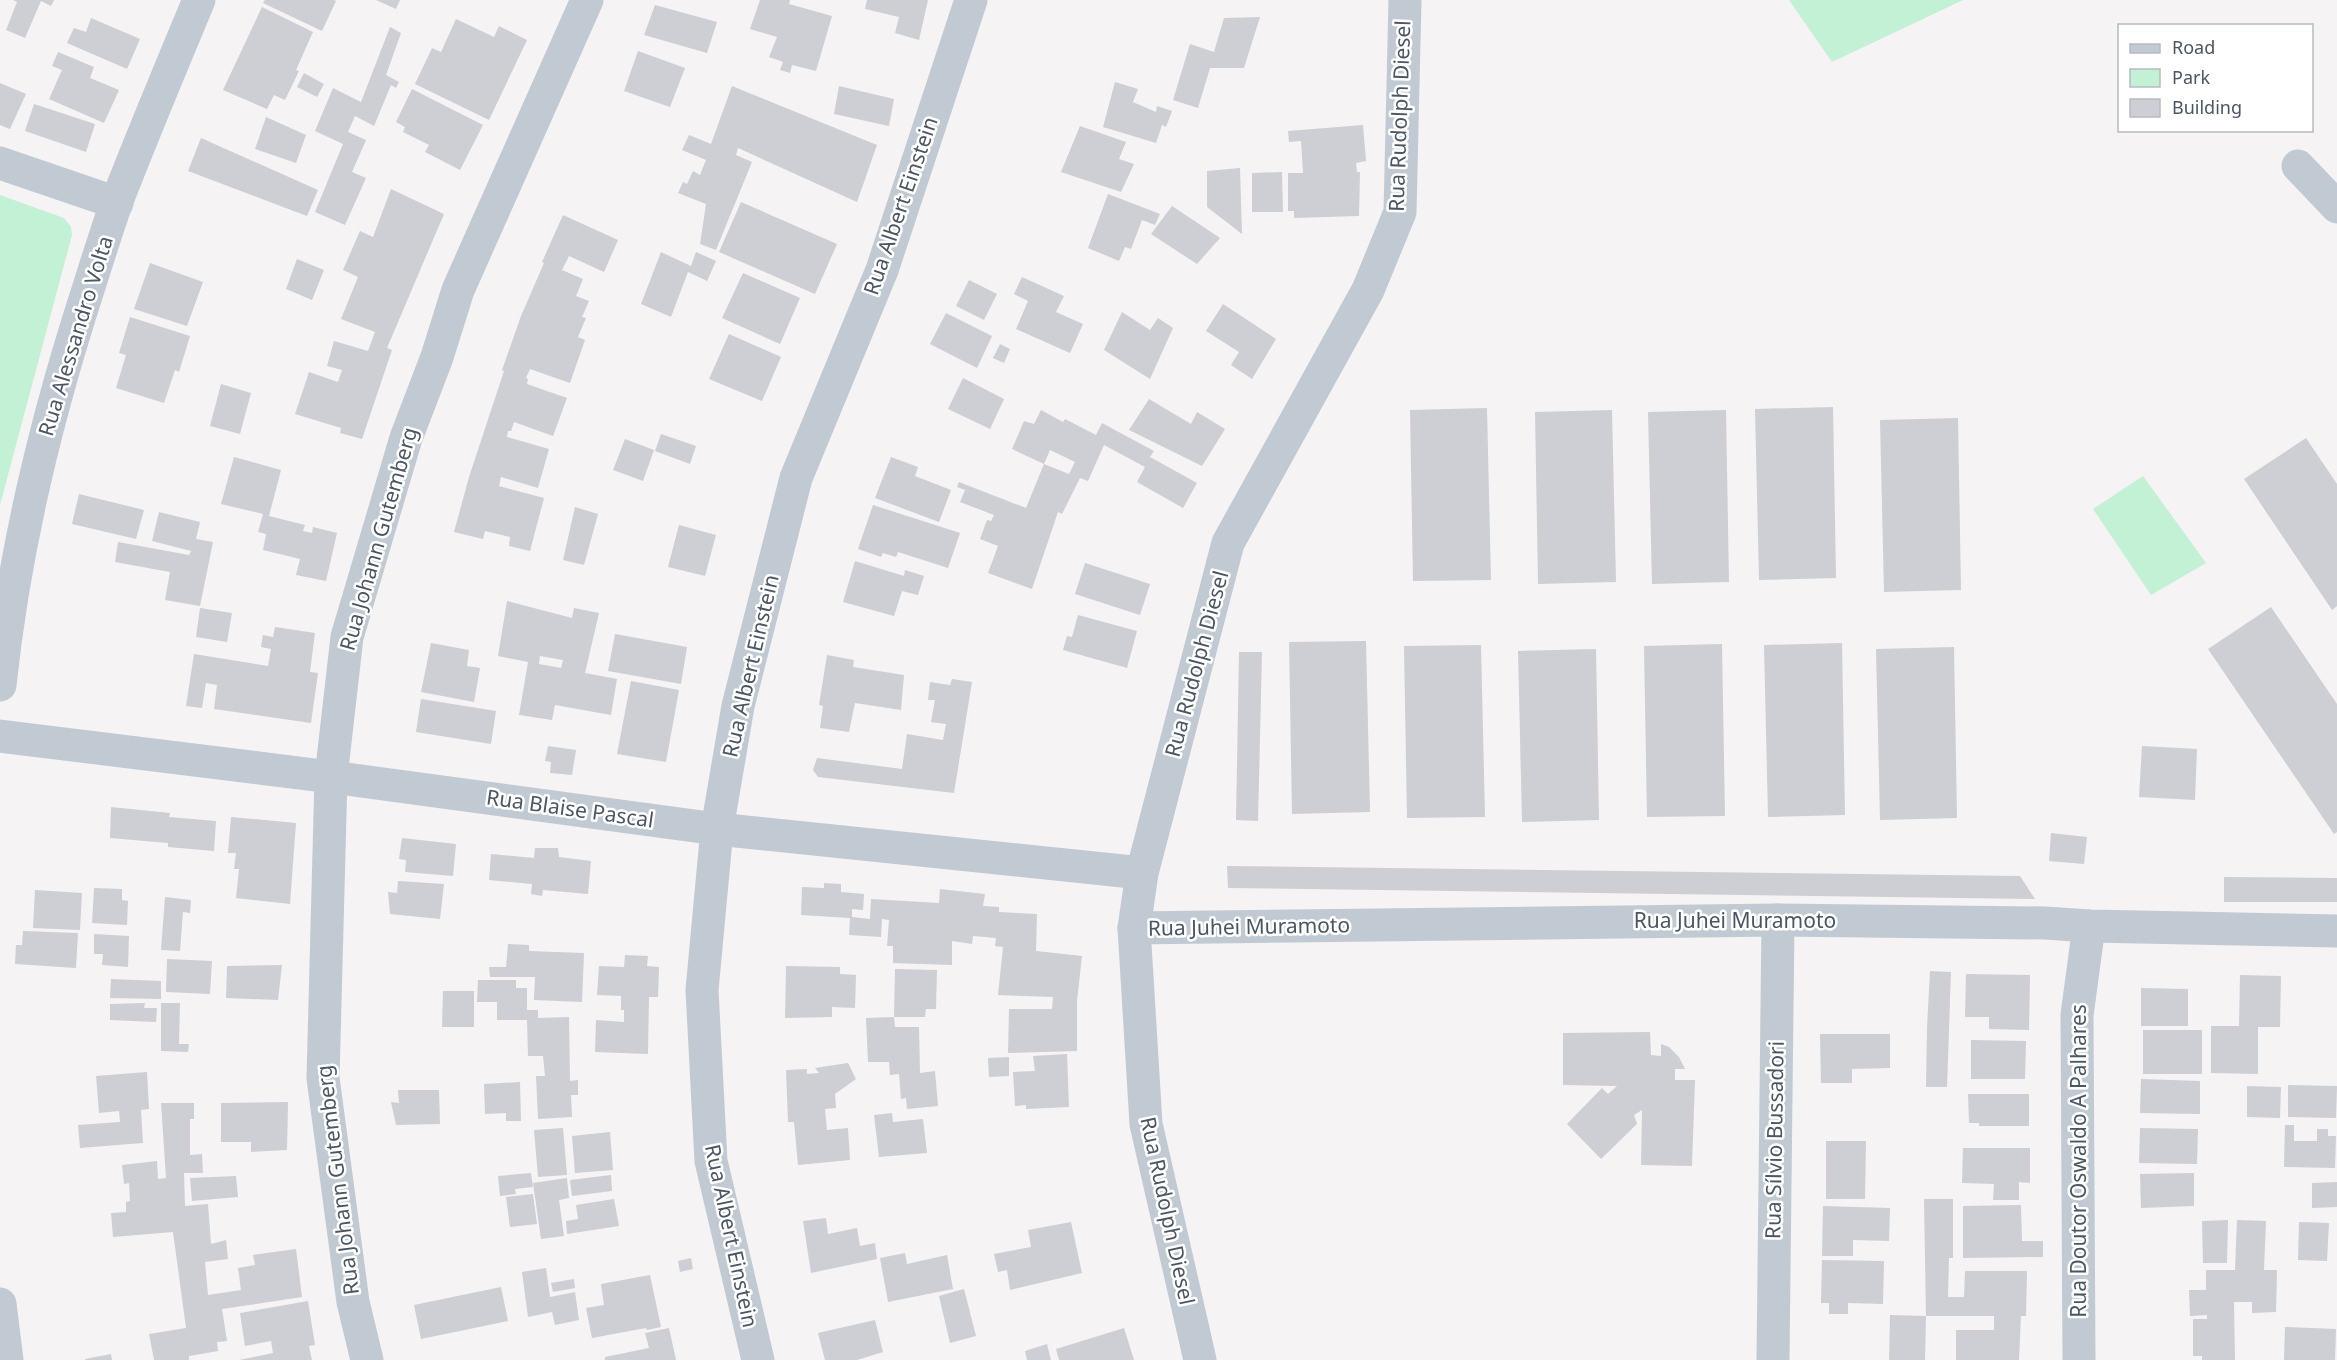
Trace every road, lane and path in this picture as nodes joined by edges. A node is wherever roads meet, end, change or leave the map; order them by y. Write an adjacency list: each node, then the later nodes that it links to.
1 (199, 0): 7 (street, Rua Alessandro Volta)
2 (587, 0): 11 (street, Rua Johann Gutemberg)
3 (971, 0): 12 (street, Rua Albert Einstein)
4 (1405, 0): 13 (street, Rua Rudolph Diesel)
5 (0, 164): 7 (street)
6 (2298, 166): 8 (street)
7 (117, 203): 9 (street, Rua Alessandro Volta)
8 (2337, 207)
9 (0, 685)
10 (0, 736): 11 (street, Rua Blaise Pascal)
11 (331, 777): 12 (street, Rua Blaise Pascal); 20 (street, Rua Johann Gutemberg)
12 (717, 829): 13 (street, Rua Blaise Pascal); 21 (street, Rua Albert Einstein)
13 (1142, 873): 16 (street, Rua Rudolph Diesel)
14 (1778, 920): 15 (street, Rua Juhei Muramoto); 16 (street, Rua Juhei Muramoto); 23 (street, Rua Sílvio Bussadori)
15 (2089, 926): 17 (street, Rua Juhei Muramoto); 24 (street, Rua Doutor Oswaldo A Palhares)
16 (1134, 928): 22 (street, Rua Rudolph Diesel)
17 (2337, 931)
18 (0, 1304): 19 (street)
19 (7, 1360)
20 (367, 1360)
21 (758, 1360)
22 (1200, 1360)
23 (1773, 1360)
24 (2079, 1360)

